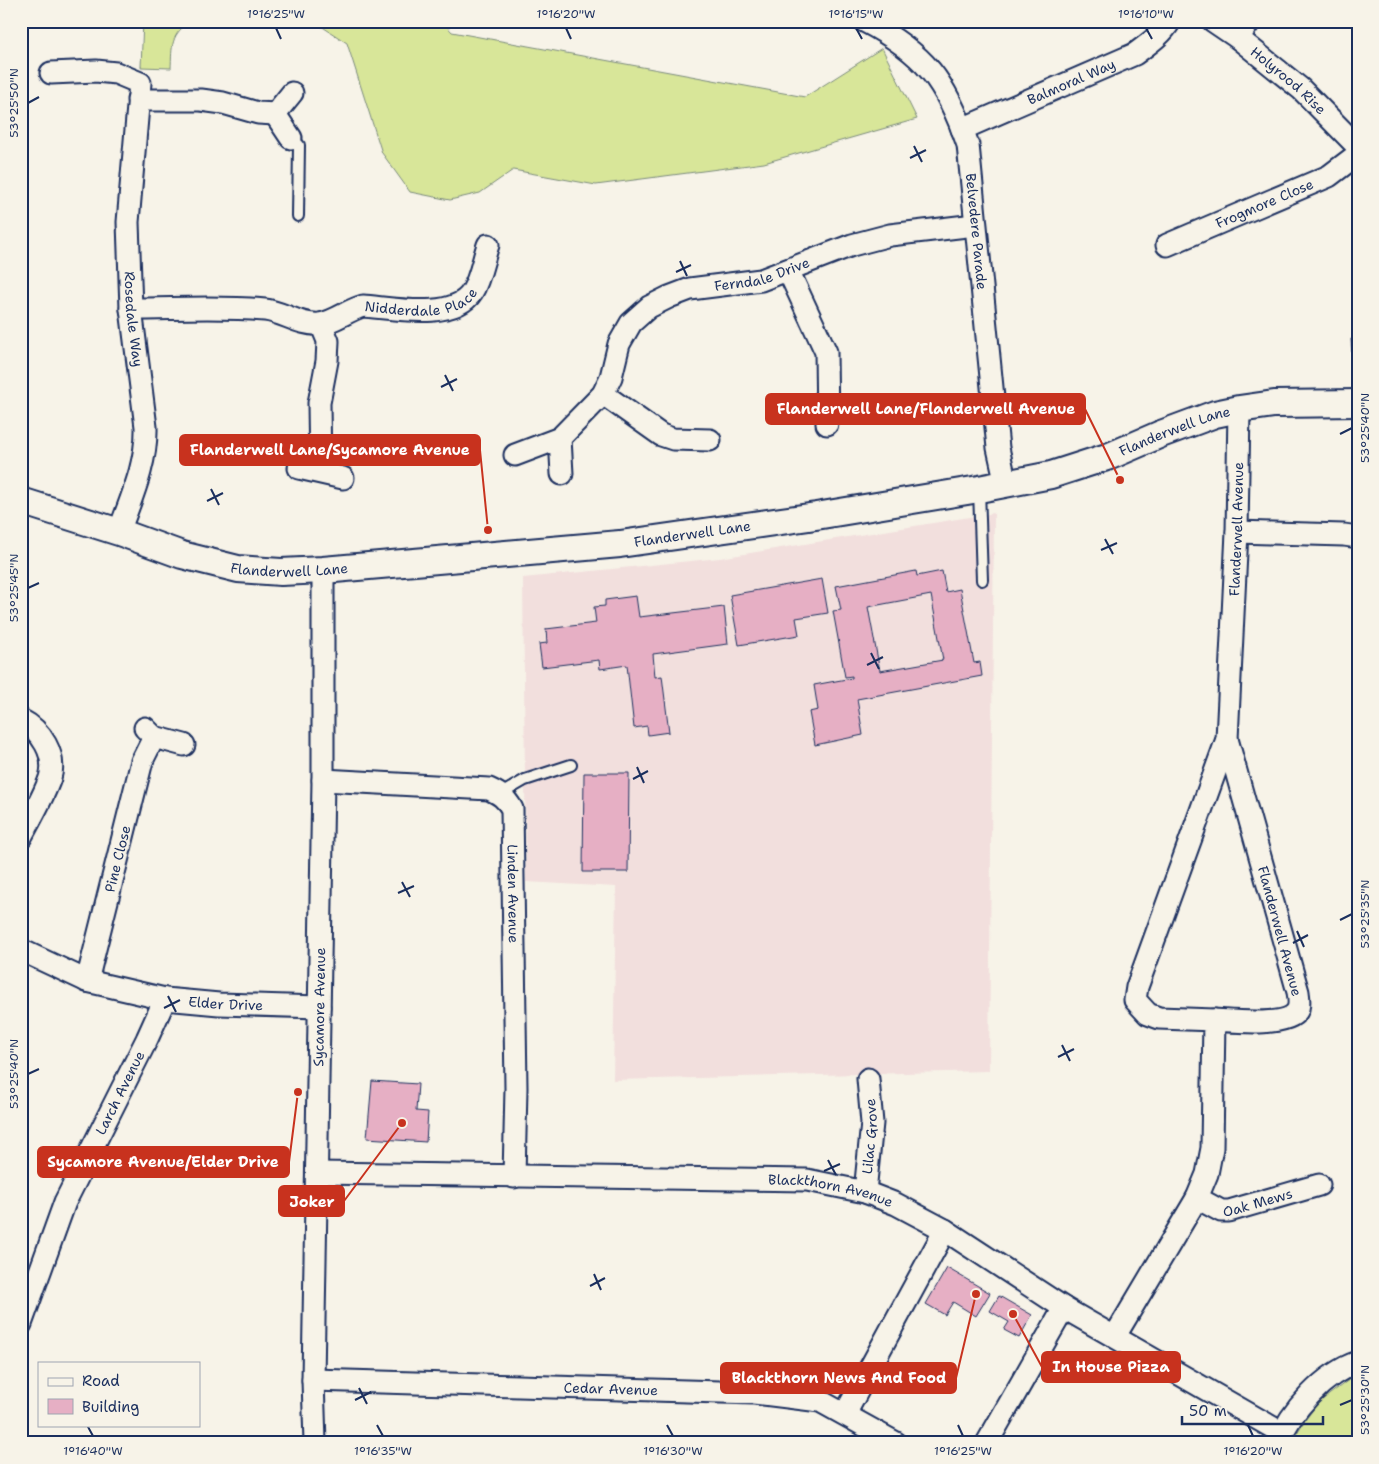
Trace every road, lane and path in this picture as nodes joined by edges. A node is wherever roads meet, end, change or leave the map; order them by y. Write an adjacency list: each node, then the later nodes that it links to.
1 (864, 21): 9 (street, Belvedere Parade)
2 (1170, 21): 9 (street, Balmoral Way)
3 (1213, 21): 4 (street, Holyrood Rise)
4 (1244, 30): 11 (street, Holyrood Rise)
5 (51, 73): 7 (street, Rosedale Way)
6 (292, 93): 8 (street)
7 (138, 100): 8 (street); 18 (street, Rosedale Way)
8 (274, 114): 10 (street)
9 (962, 129): 14 (street, Belvedere Parade)
10 (291, 138): 13 (lane)
11 (1358, 146)
12 (1358, 154): 16 (street, Frogmore Close)
13 (298, 216)
14 (975, 225): 17 (street, Ferndale Drive); 31 (street, Belvedere Parade)
15 (488, 245): 19 (street, Nidderdale Place)
16 (1167, 245)
17 (788, 270): 20 (street, Ferndale Drive); 23 (street)
18 (130, 309): 19 (street); 34 (street, Rosedale Way)
19 (320, 324): 28 (street)
20 (603, 394): 24 (street, Ferndale Drive); 25 (street)
21 (1358, 403): 22 (street, Flanderwell Lane)
22 (1239, 409): 31 (street, Flanderwell Lane); 35 (street, Flanderwell Avenue)
23 (826, 424)
24 (560, 438): 26 (street, Ferndale Drive); 29 (street)
25 (710, 440)
26 (515, 455)
27 (299, 468): 28 (street)
28 (320, 472): 30 (street)
29 (562, 474)
30 (343, 478)
31 (1006, 484): 32 (street, Flanderwell Lane)
32 (979, 490): 37 (street, Flanderwell Lane); 38 (lane)
33 (21, 501): 34 (street, Flanderwell Lane)
34 (119, 532): 37 (street, Flanderwell Lane)
35 (1237, 532): 36 (street); 40 (street, Flanderwell Avenue)
36 (1358, 537)
37 (323, 570): 43 (street, Sycamore Avenue)
38 (982, 580)
39 (21, 720): 45 (street)
40 (1228, 739): 50 (street, Flanderwell Avenue); 50 (street, Flanderwell Avenue)
41 (184, 745): 47 (street, Pine Close)
42 (571, 765): 44 (lane)
43 (323, 780): 44 (street); 49 (street, Sycamore Avenue)
44 (501, 794): 53 (street, Linden Avenue)
45 (21, 837)
46 (21, 950): 47 (street, Elder Drive)
47 (87, 981): 48 (street, Elder Drive)
48 (165, 999): 49 (street, Elder Drive); 59 (street, Larch Avenue)
49 (319, 1007): 52 (street, Sycamore Avenue)
50 (1214, 1020): 56 (street)
51 (868, 1079): 55 (street, Lilac Grove)
52 (317, 1173): 53 (street, Blackthorn Avenue); 62 (street, Sycamore Avenue)
53 (514, 1177): 55 (street, Blackthorn Avenue)
54 (1319, 1185): 56 (street, Oak Mews)
55 (865, 1192): 57 (street, Blackthorn Avenue)
56 (1197, 1198): 60 (street)
57 (945, 1230): 58 (street, Blackthorn Avenue); 63 (street)
58 (1064, 1308): 60 (street, Blackthorn Avenue); 67 (street)
59 (21, 1324)
60 (1115, 1336): 64 (street, Blackthorn Avenue)
61 (1358, 1362): 64 (street)
62 (313, 1380): 63 (street, Cedar Avenue); 65 (street, Sycamore Avenue)
63 (845, 1414): 66 (street, Cedar Avenue)
64 (1280, 1438)
65 (315, 1443)
66 (896, 1443)
67 (987, 1443)

